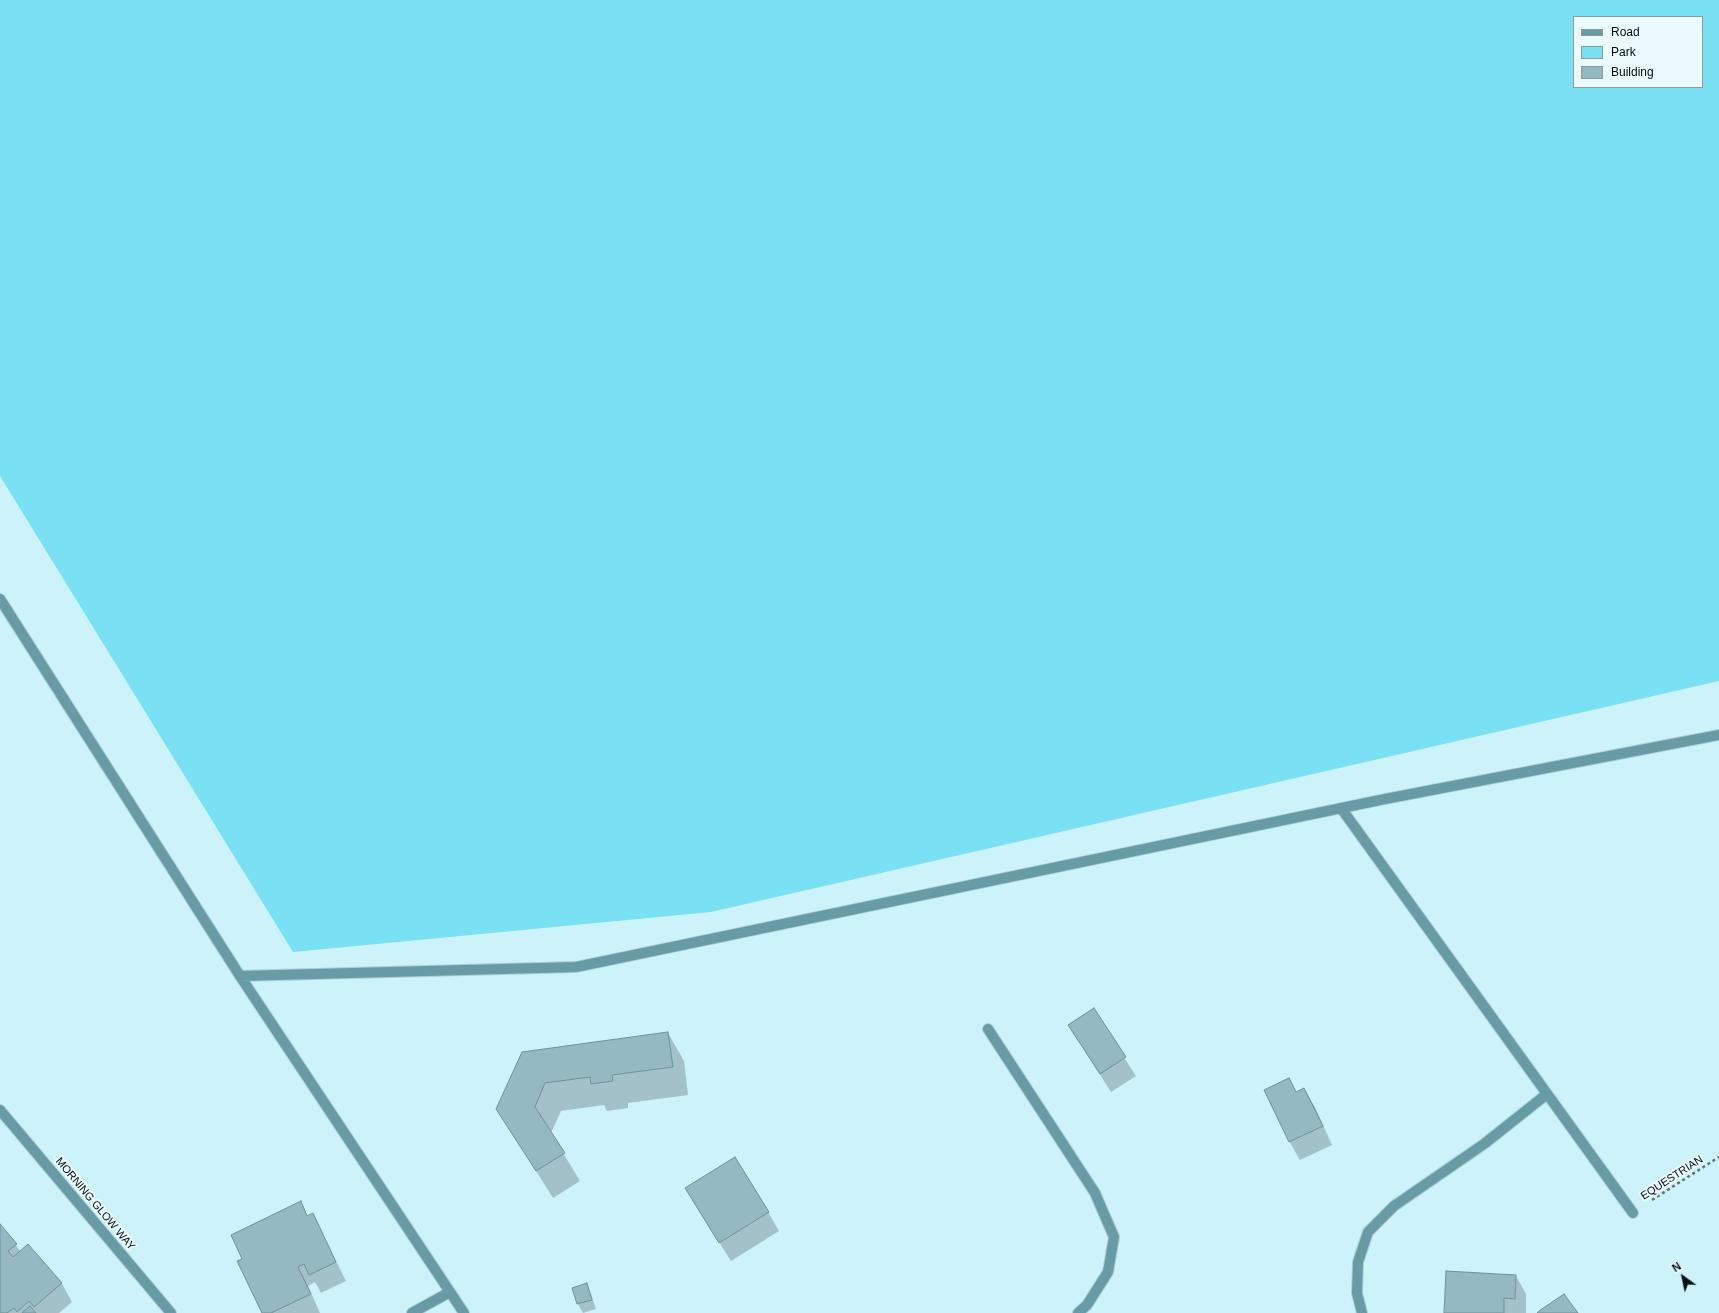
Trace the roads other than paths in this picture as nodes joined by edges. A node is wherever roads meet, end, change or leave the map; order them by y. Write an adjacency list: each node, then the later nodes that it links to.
1 (0, 599): 4 (street)
2 (1719, 735): 3 (street)
3 (1341, 808): 4 (street); 6 (street)
4 (240, 976): 9 (street)
5 (988, 1030): 13 (street)
6 (1547, 1094): 8 (street); 14 (street)
7 (0, 1110): 10 (street, MORNING GLOW WAY)
8 (1633, 1213)
9 (450, 1292): 11 (street); 12 (street)
10 (171, 1313)
11 (412, 1313)
12 (464, 1313)
13 (1078, 1313)
14 (1362, 1313)

